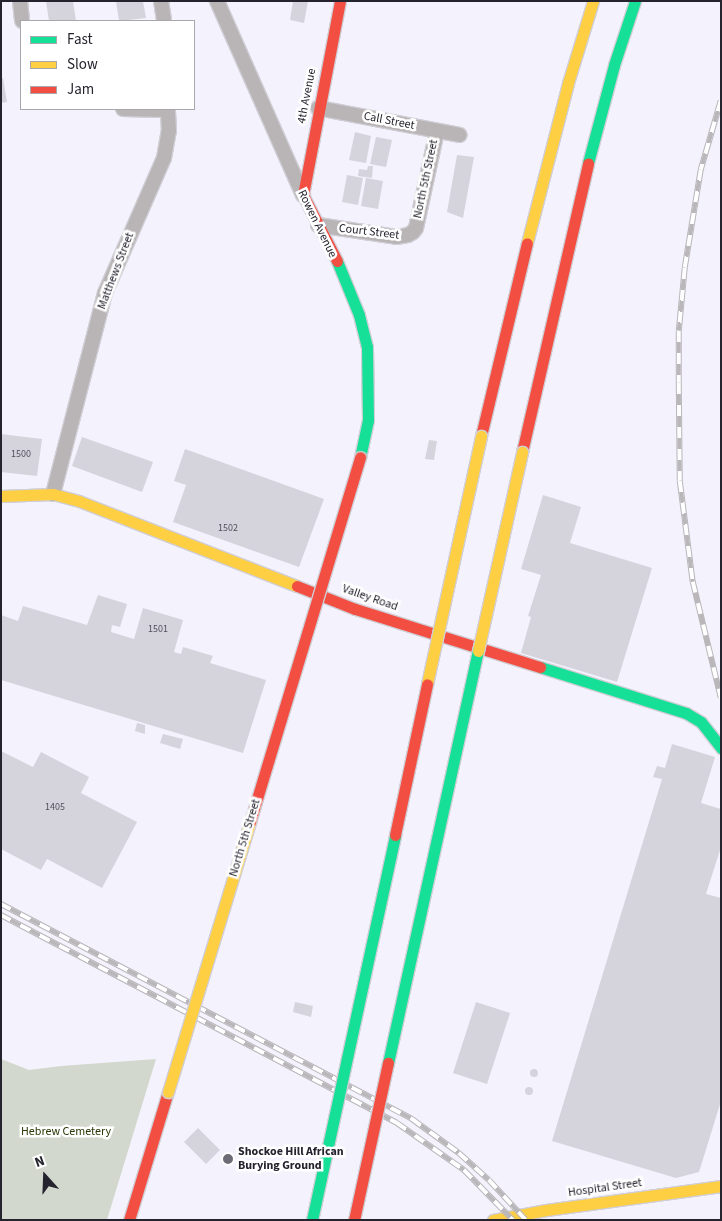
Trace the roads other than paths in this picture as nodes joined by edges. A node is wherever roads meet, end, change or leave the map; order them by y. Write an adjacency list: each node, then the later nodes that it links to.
1 (20, 1): 7 (street)
2 (161, 1): 8 (street)
3 (217, 1): 13 (street, Rowen Avenue)
4 (340, 1): 9 (main road, 4th Avenue)
5 (593, 1): 23 (main road, bridge)
6 (635, 1): 24 (main road, bridge)
7 (22, 20)
8 (164, 20)
9 (318, 108): 11 (street, Call Street); 13 (main road, 4th Avenue)
10 (168, 110): 17 (street, Matthews Street)
11 (437, 131): 12 (street, Call Street); 15 (street, North 5th Street)
12 (459, 135)
13 (303, 195): 14 (main road, Rowen Avenue)
14 (318, 225): 15 (street, Court Street); 16 (main road, Rowen Avenue)
15 (416, 228)
16 (360, 457): 22 (main road, North 5th Street, bridge)
17 (53, 494): 18 (main road, Valley Road); 19 (main road, Valley Road)
18 (1, 496)
19 (721, 748)
20 (721, 1186): 21 (main road, Hospital Street)
21 (532, 1216): 25 (main road, Hospital Street)
22 (130, 1220)
23 (312, 1220)
24 (354, 1220)
25 (494, 1220)

